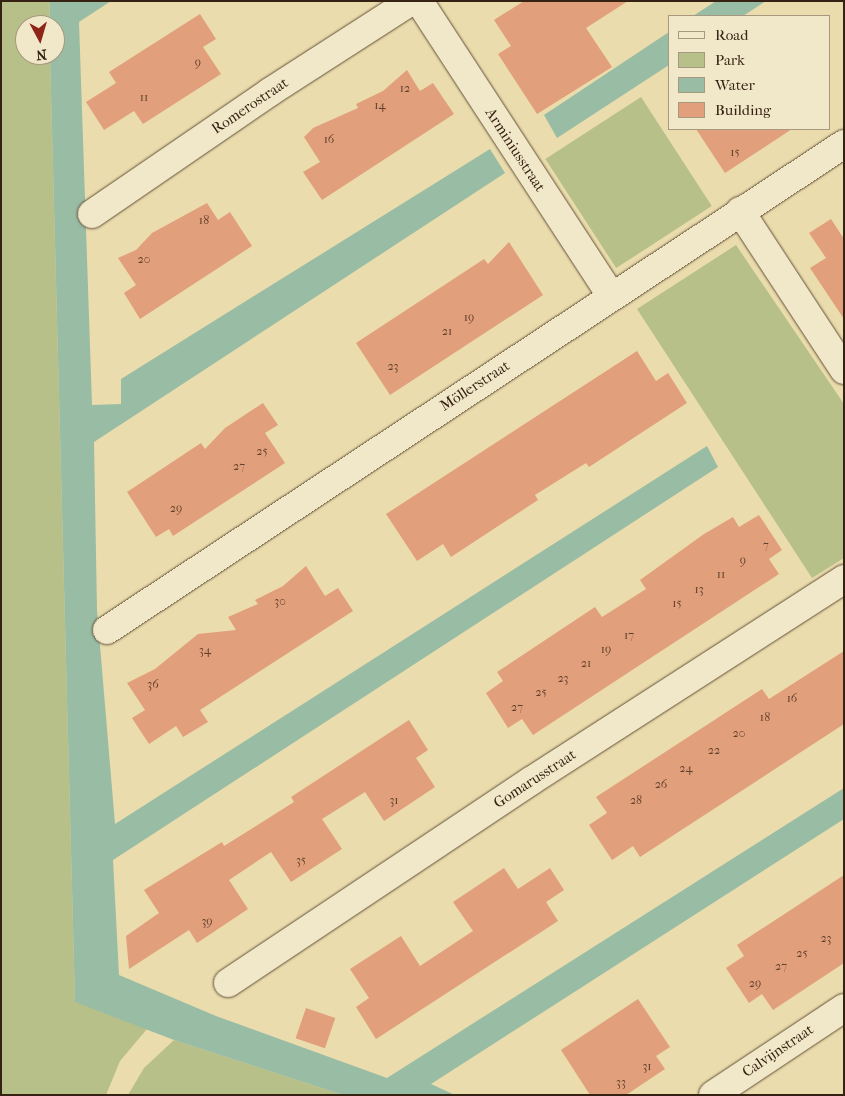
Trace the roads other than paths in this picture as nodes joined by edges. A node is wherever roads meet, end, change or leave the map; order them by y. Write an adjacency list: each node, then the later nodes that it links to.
1 (411, 1): 5 (street, Romerostraat)
2 (419, 1): 6 (street, Arminiusstraat)
3 (844, 144): 4 (street, Möllerstraat)
4 (740, 211): 6 (street, Möllerstraat); 7 (street)
5 (92, 214)
6 (612, 297): 9 (street, Möllerstraat)
7 (844, 370)
8 (844, 579): 10 (street, Gomarusstraat)
9 (108, 630)
10 (228, 983)
11 (844, 1008): 12 (street, Calvijnstraat)
12 (713, 1095)

